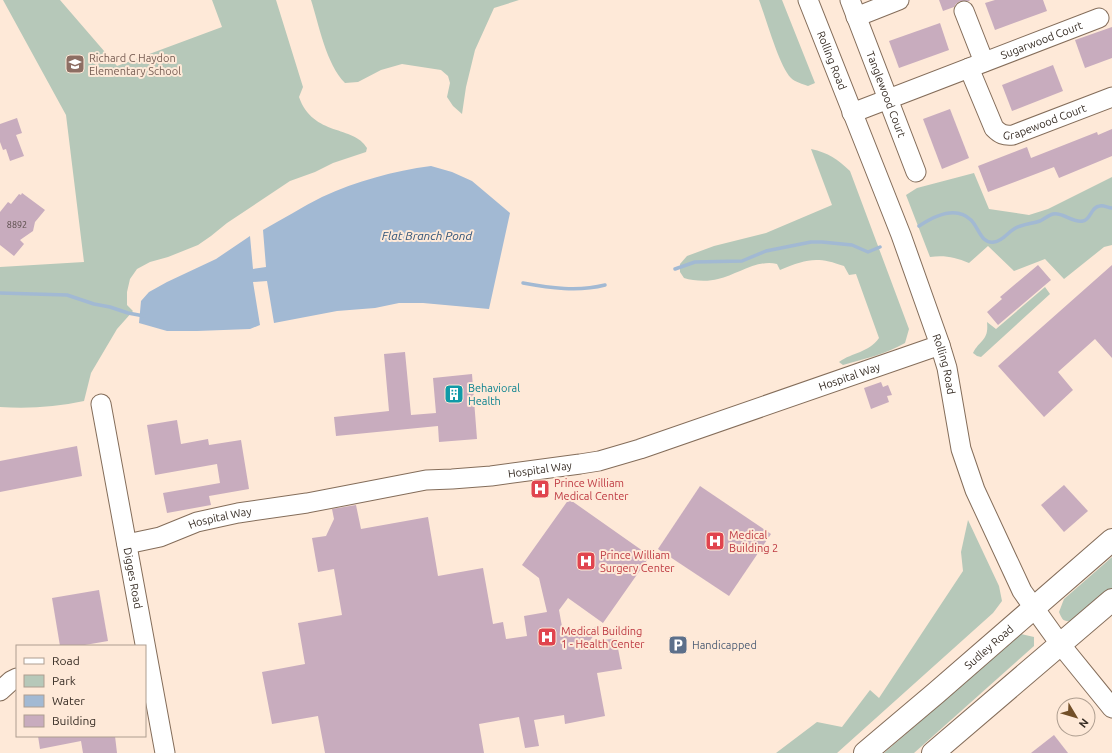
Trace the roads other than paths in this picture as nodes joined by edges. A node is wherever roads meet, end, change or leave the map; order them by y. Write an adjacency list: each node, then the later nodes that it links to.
1 (808, 0): 9 (street, Rolling Road)
2 (899, 0): 3 (street, Tanglewood Court)
3 (853, 8): 8 (street, Tanglewood Court)
4 (964, 11): 6 (street)
5 (1099, 18): 6 (street, Sugarwood Court)
6 (977, 65): 7 (street, Grapewood Court); 8 (street, Sugarwood Court)
7 (1112, 97)
8 (888, 99): 9 (street, Sugarwood Court); 10 (street, Tanglewood Court)
9 (852, 113): 11 (street, Rolling Road)
10 (916, 172)
11 (940, 345): 14 (street, Hospital Way); 16 (street, Rolling Road)
12 (101, 404): 14 (street, Digges Road)
13 (1112, 540): 16 (main road, Sudley Road)
14 (127, 544): 18 (street, Digges Road)
15 (1112, 600): 17 (main road)
16 (1034, 608): 17 (street, Rolling Road); 24 (main road, Sudley Road)
17 (1060, 644): 22 (street, Rolling Road); 25 (main road)
18 (144, 645)
19 (146, 657): 23 (street, Digges Road)
20 (16, 678): 21 (street)
21 (0, 690)
22 (1112, 708)
23 (165, 753)
24 (865, 753)
25 (933, 753)

